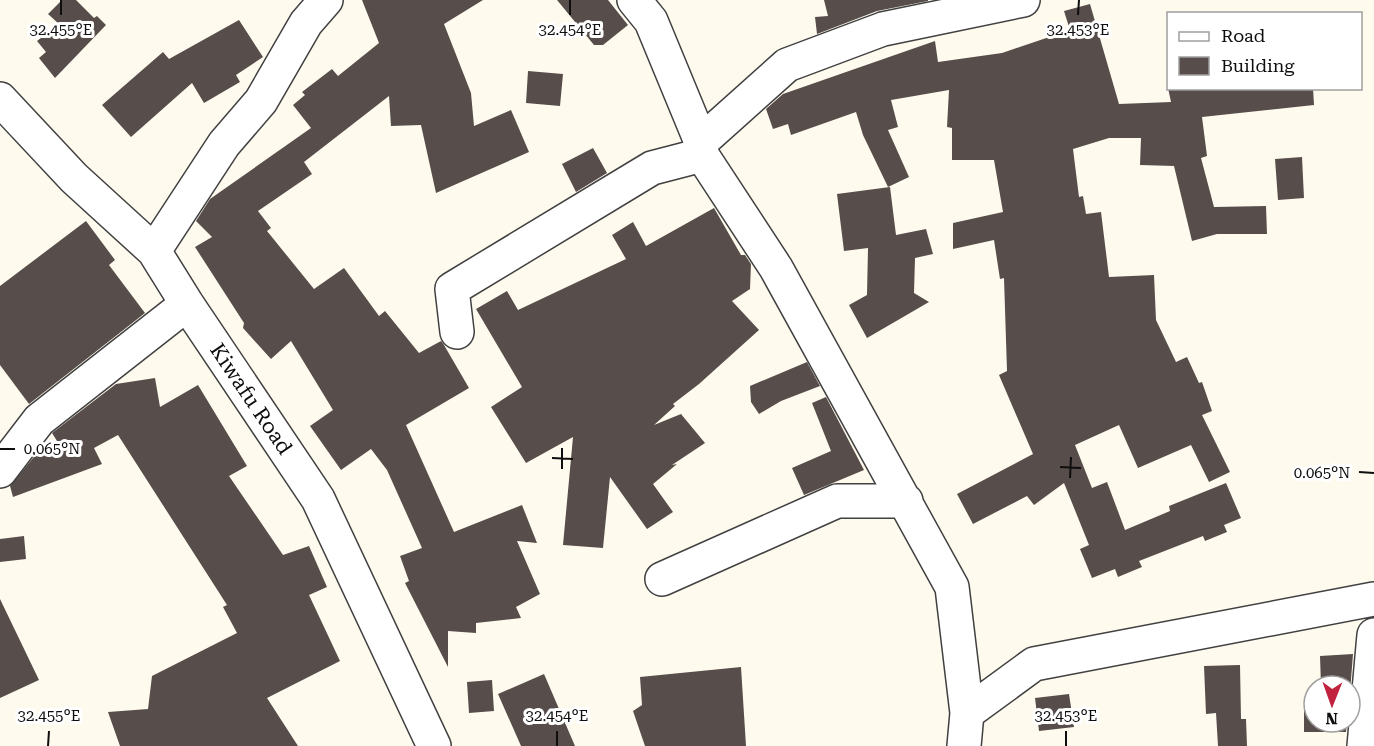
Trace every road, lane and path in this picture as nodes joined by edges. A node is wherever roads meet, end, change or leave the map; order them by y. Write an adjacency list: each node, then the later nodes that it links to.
1 (326, 0): 6 (street)
2 (634, 0): 5 (street)
3 (1023, 0): 5 (street)
4 (0, 99): 6 (street, Kiwafu Road)
5 (701, 148): 8 (street); 10 (street)
6 (154, 251): 7 (street, Kiwafu Road)
7 (187, 304): 9 (street); 15 (street, Kiwafu Road)
8 (458, 332)
9 (0, 471)
10 (906, 501): 11 (street); 14 (street)
11 (662, 579)
12 (1374, 599): 14 (street)
13 (1374, 634): 17 (street)
14 (967, 713): 16 (street)
15 (434, 746)
16 (964, 746)
17 (1364, 746)

